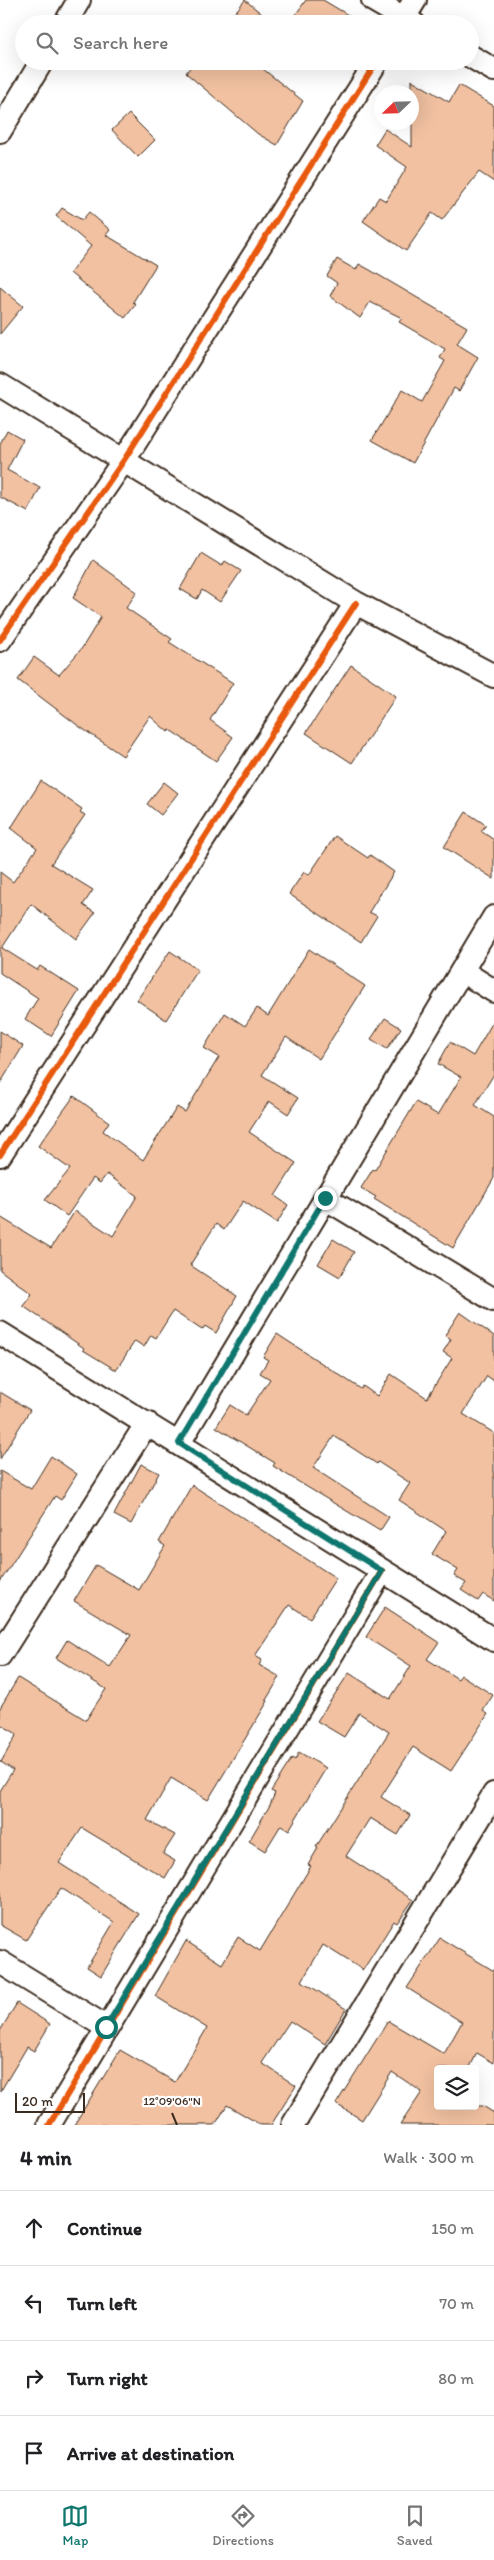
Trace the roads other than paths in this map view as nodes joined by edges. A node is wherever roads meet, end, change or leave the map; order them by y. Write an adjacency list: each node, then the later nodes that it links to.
1 (79, 0): 3 (street)
2 (374, 0): 4 (street)
3 (70, 15)
4 (407, 15)
5 (479, 61): 8 (street)
6 (37, 70): 9 (street)
7 (371, 70): 11 (street)
8 (494, 70)
9 (0, 131)
10 (0, 385): 11 (street)
11 (124, 460): 12 (street); 13 (street)
12 (356, 603): 14 (street); 18 (street)
13 (0, 640)
14 (494, 676)
15 (494, 917): 16 (street)
16 (462, 971): 17 (street); 19 (street)
17 (494, 991)
18 (0, 1154)
19 (325, 1198): 20 (street); 23 (street)
20 (494, 1300)
21 (0, 1333): 22 (street)
22 (147, 1423): 23 (street); 26 (street)
23 (179, 1443): 24 (street)
24 (382, 1571): 25 (street); 29 (street)
25 (494, 1640)
26 (0, 1655)
27 (494, 1794): 31 (street)
28 (0, 1962): 29 (street)
29 (106, 2027): 30 (street)
30 (49, 2125)
31 (293, 2125)

